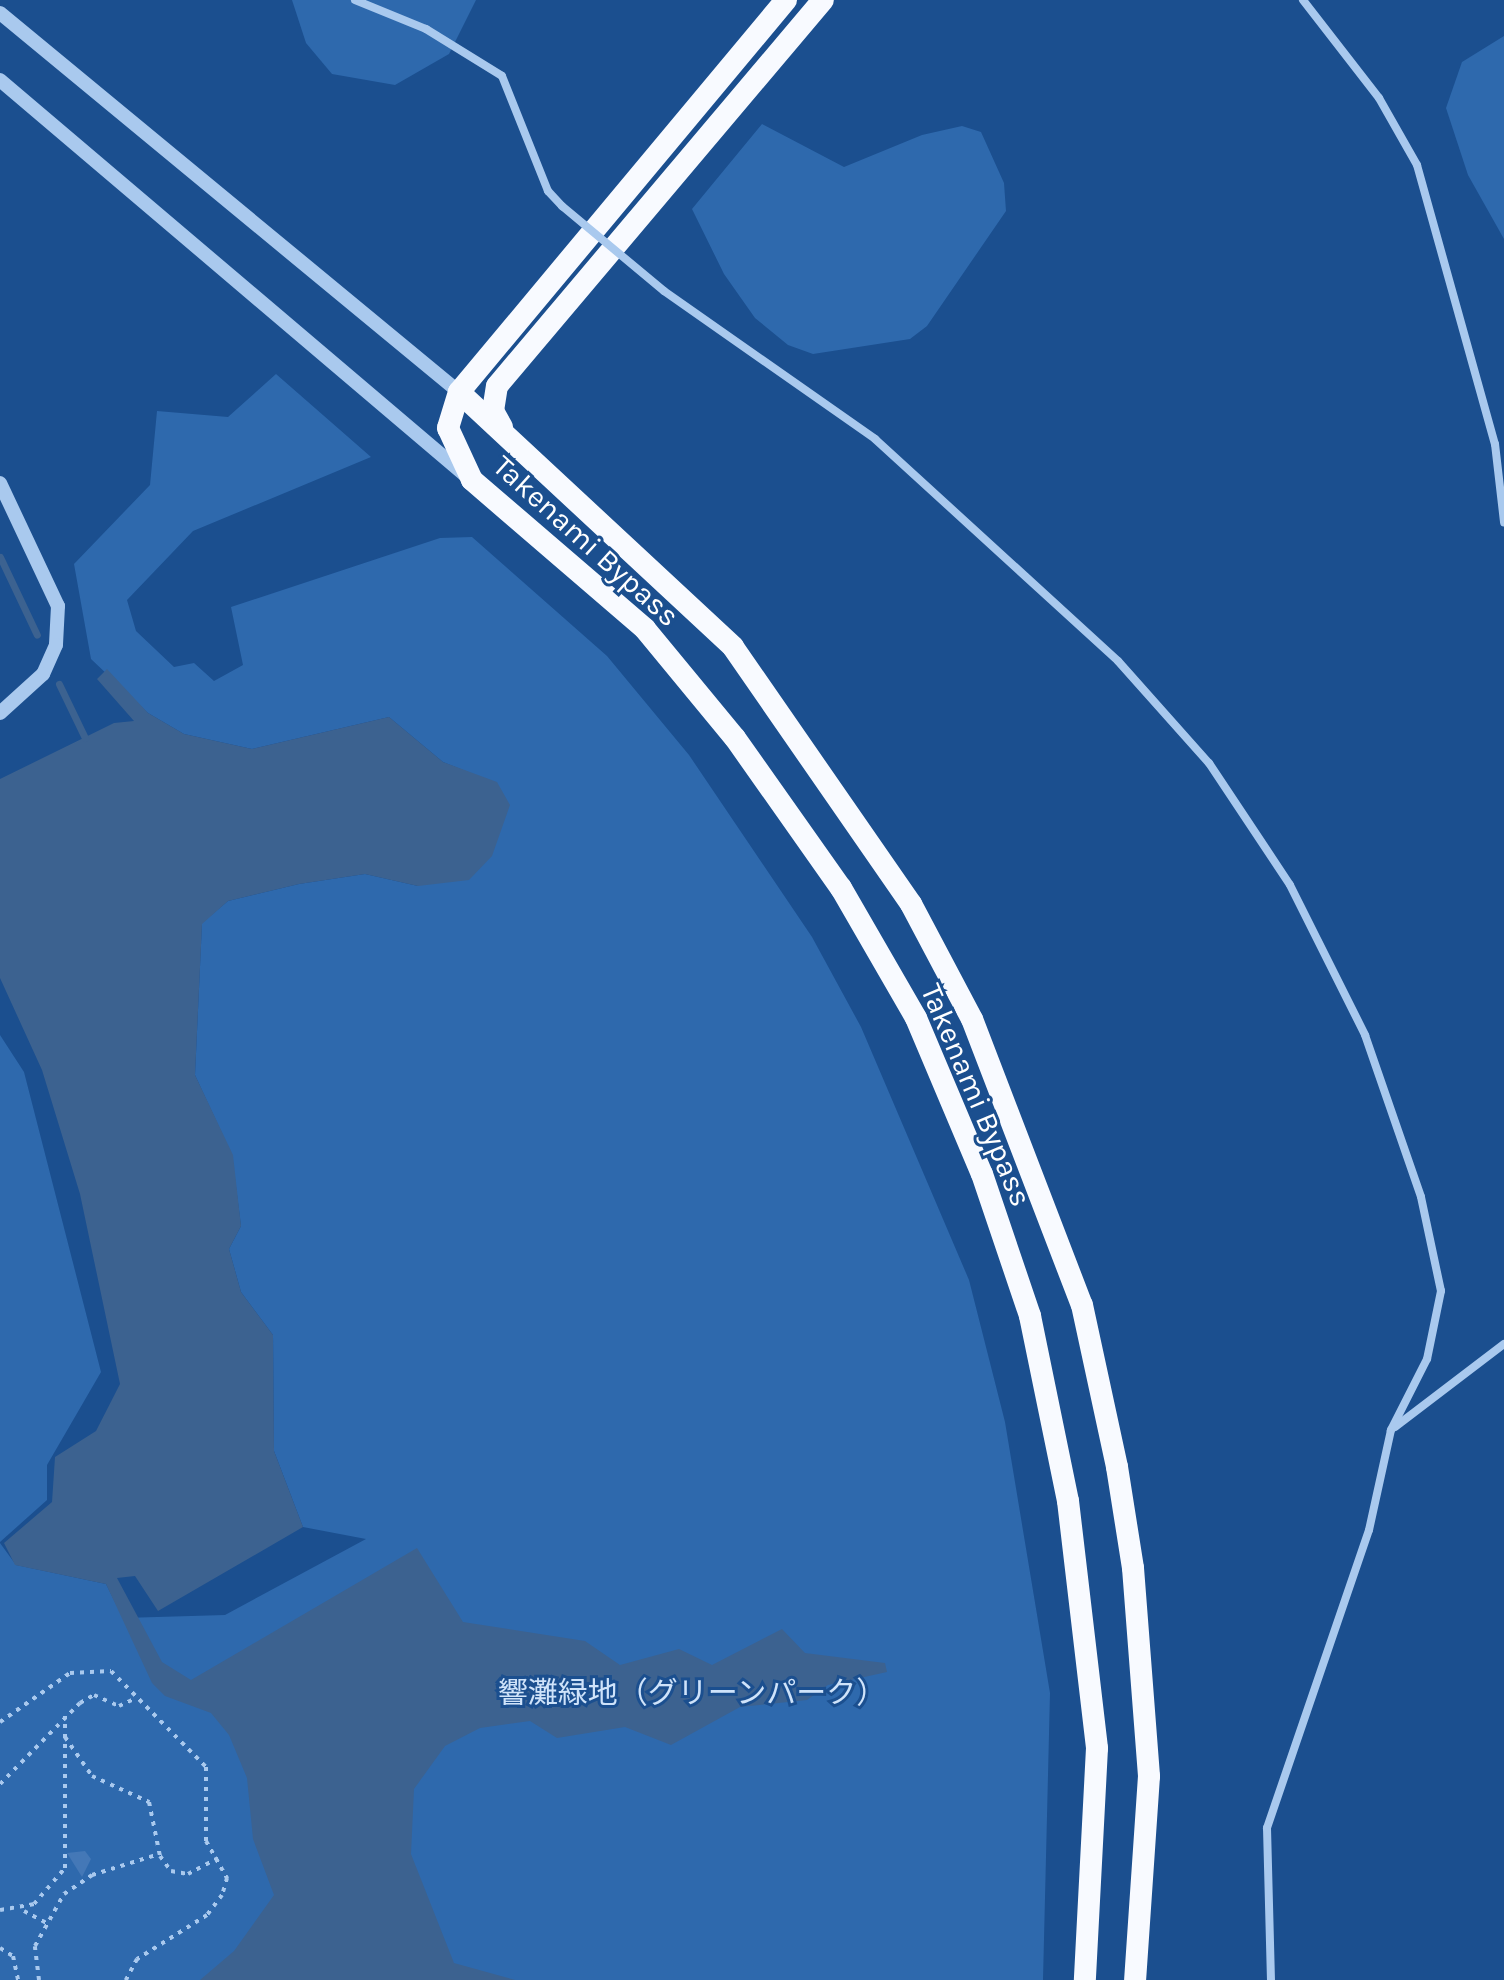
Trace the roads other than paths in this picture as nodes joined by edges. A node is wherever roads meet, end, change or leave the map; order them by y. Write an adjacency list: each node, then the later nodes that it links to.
1 (355, 0): 20 (street, bridge)
2 (786, 0): 8 (highway)
3 (823, 0): 9 (highway)
4 (1303, 0): 17 (street)
5 (0, 13): 7 (street)
6 (0, 80): 13 (street)
7 (430, 368): 8 (street); 10 (street)
8 (478, 370): 10 (highway)
9 (497, 386): 11 (highway); 14 (highway, Takenami Bypass)
10 (459, 392): 11 (highway, Takenami Bypass); 12 (highway)
11 (476, 407): 12 (highway); 14 (highway, Takenami Bypass)
12 (448, 428): 13 (street); 15 (highway, Takenami Bypass)
13 (412, 432): 15 (street)
14 (510, 437): 22 (highway, Takenami Bypass)
15 (472, 480): 21 (highway, Takenami Bypass)
16 (0, 483): 18 (street)
17 (1504, 522)
18 (0, 713)
19 (1504, 1344): 20 (street)
20 (1391, 1430): 23 (street)
21 (1085, 1980)
22 (1135, 1980)
23 (1271, 1980)

